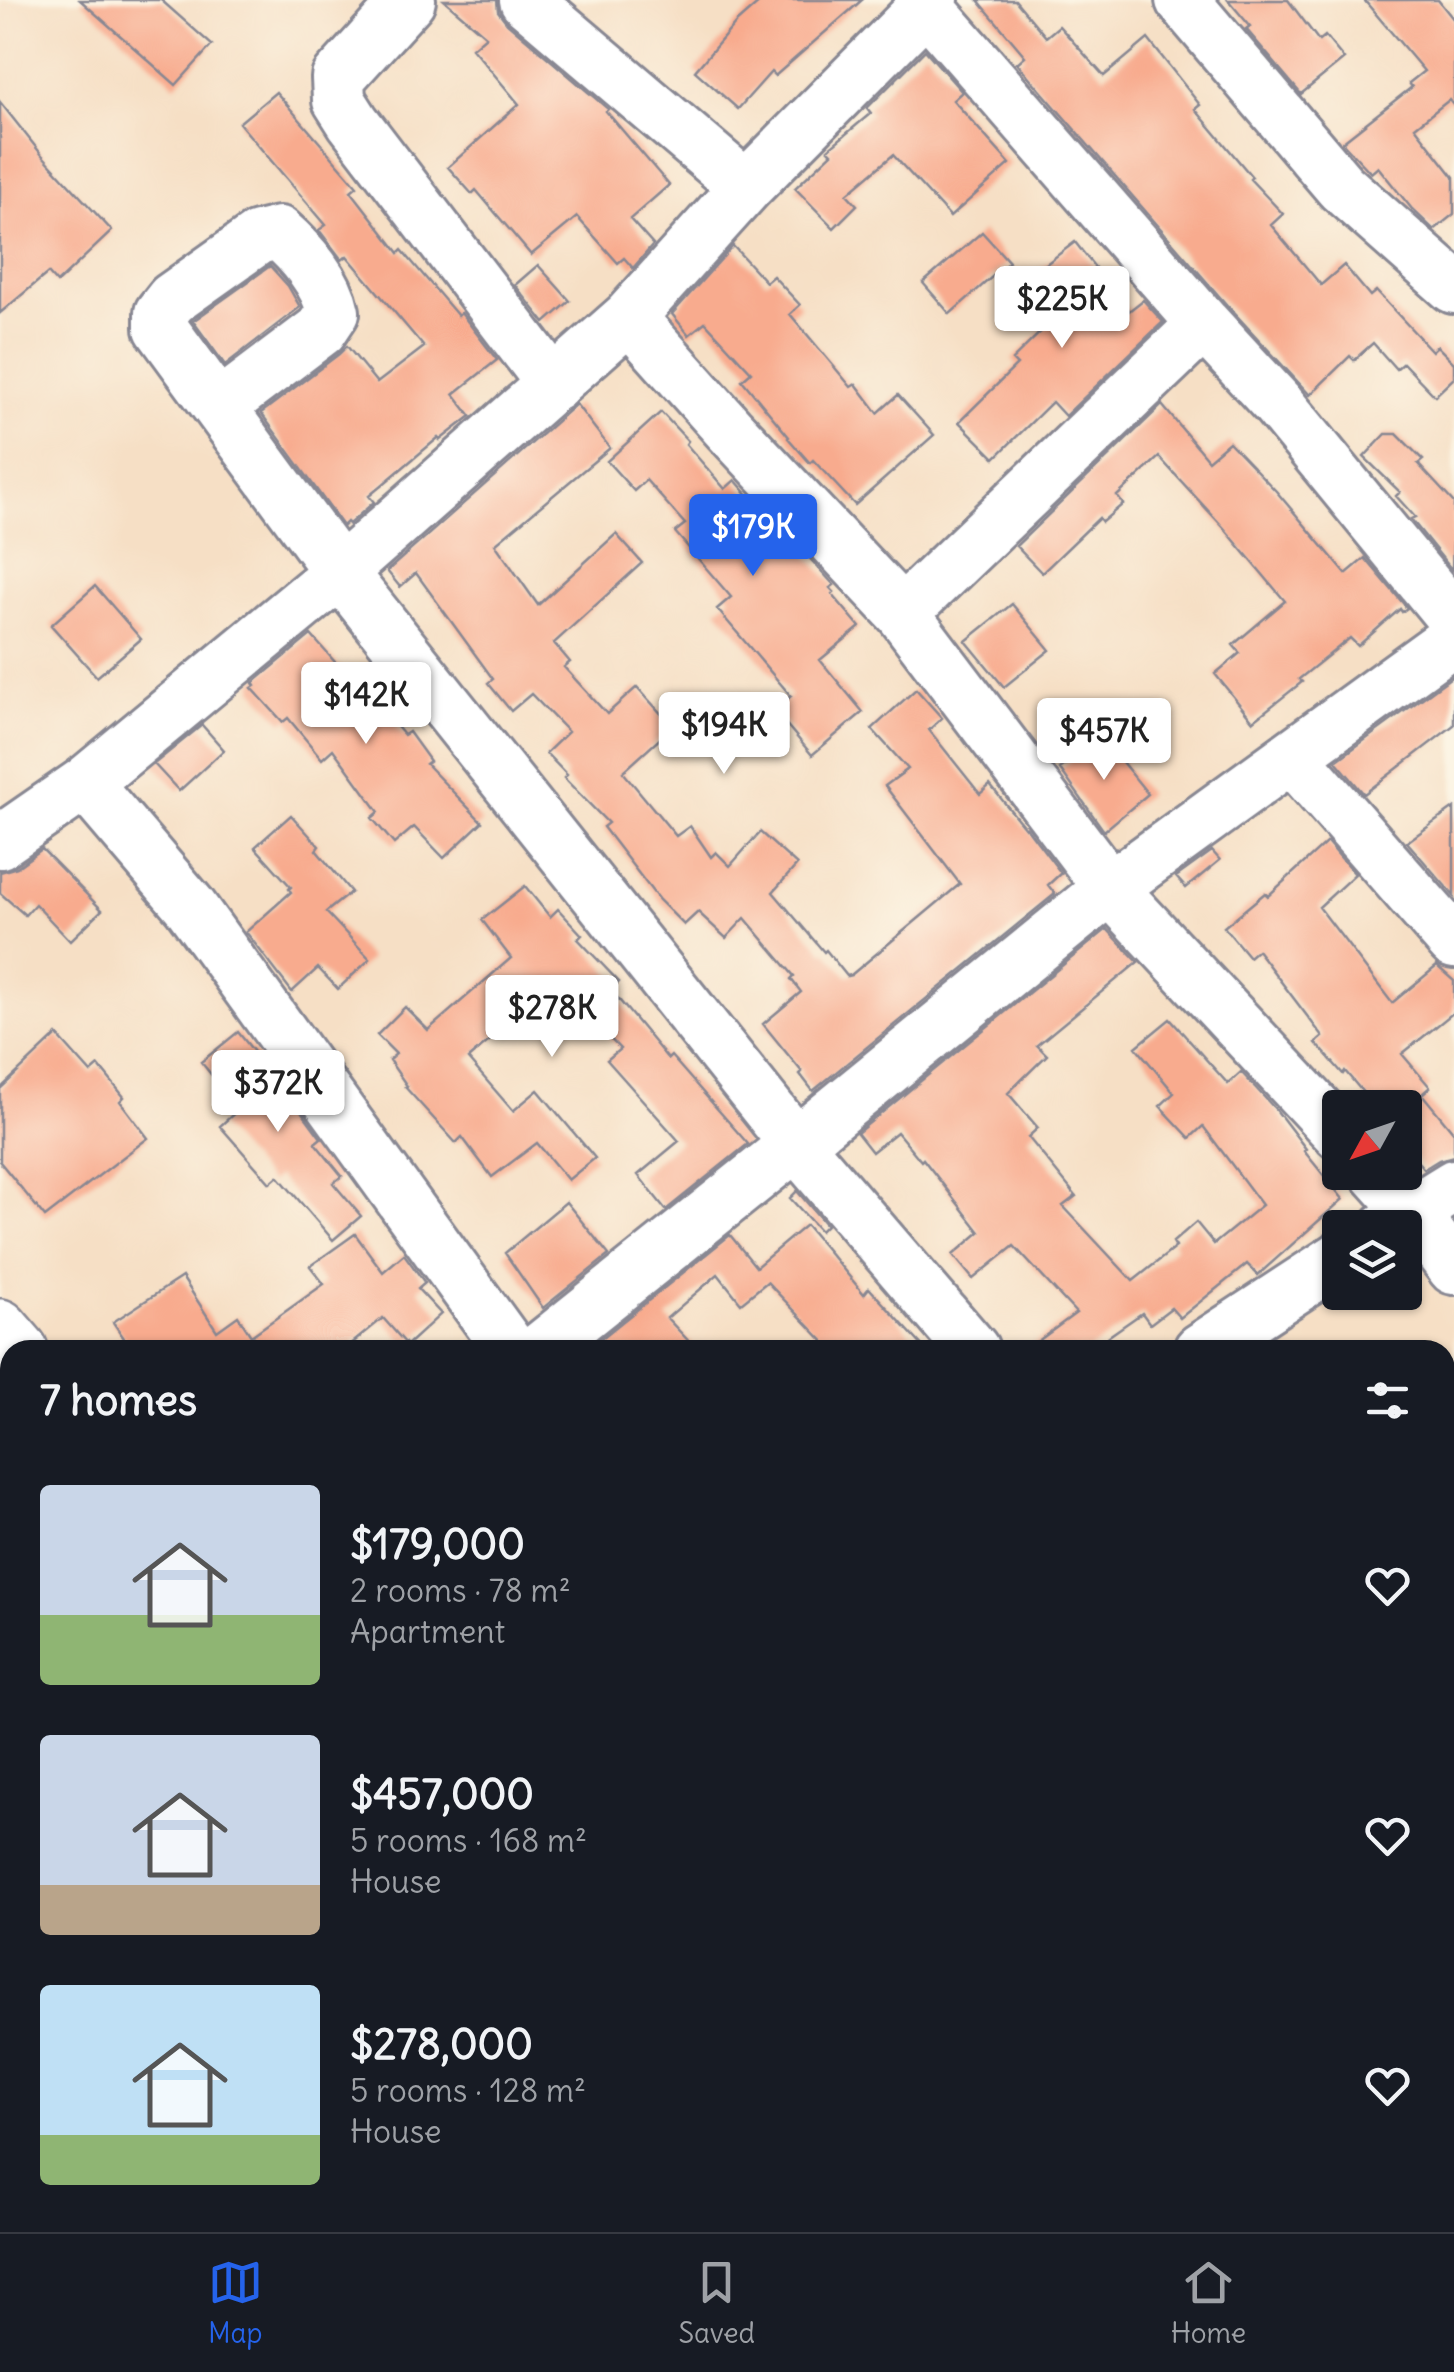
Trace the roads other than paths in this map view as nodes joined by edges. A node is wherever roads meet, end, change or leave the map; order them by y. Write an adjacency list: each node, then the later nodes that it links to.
1 (409, 0): 9 (street)
2 (526, 0): 5 (street)
3 (1182, 0): 6 (street)
4 (927, 2): 5 (street); 8 (street)
5 (746, 186): 7 (street)
6 (1454, 287)
7 (629, 318): 9 (street); 12 (street)
8 (1204, 324): 12 (street); 13 (street)
9 (554, 385): 11 (street)
10 (220, 408): 11 (street)
11 (340, 572): 16 (street); 21 (street)
12 (902, 614): 18 (street)
13 (1454, 619)
14 (1454, 638): 15 (street)
15 (1292, 757): 18 (street); 19 (street)
16 (85, 783): 17 (street); 26 (street)
17 (0, 842)
18 (1110, 888): 20 (street); 21 (street)
19 (1454, 942)
20 (1322, 1115)
21 (796, 1144): 27 (street); 28 (street)
22 (1396, 1190): 23 (street)
23 (1417, 1208): 24 (street)
24 (1454, 1268)
25 (1322, 1270): 29 (street)
26 (505, 1340)
27 (551, 1340)
28 (964, 1340)
29 (1215, 1340)

